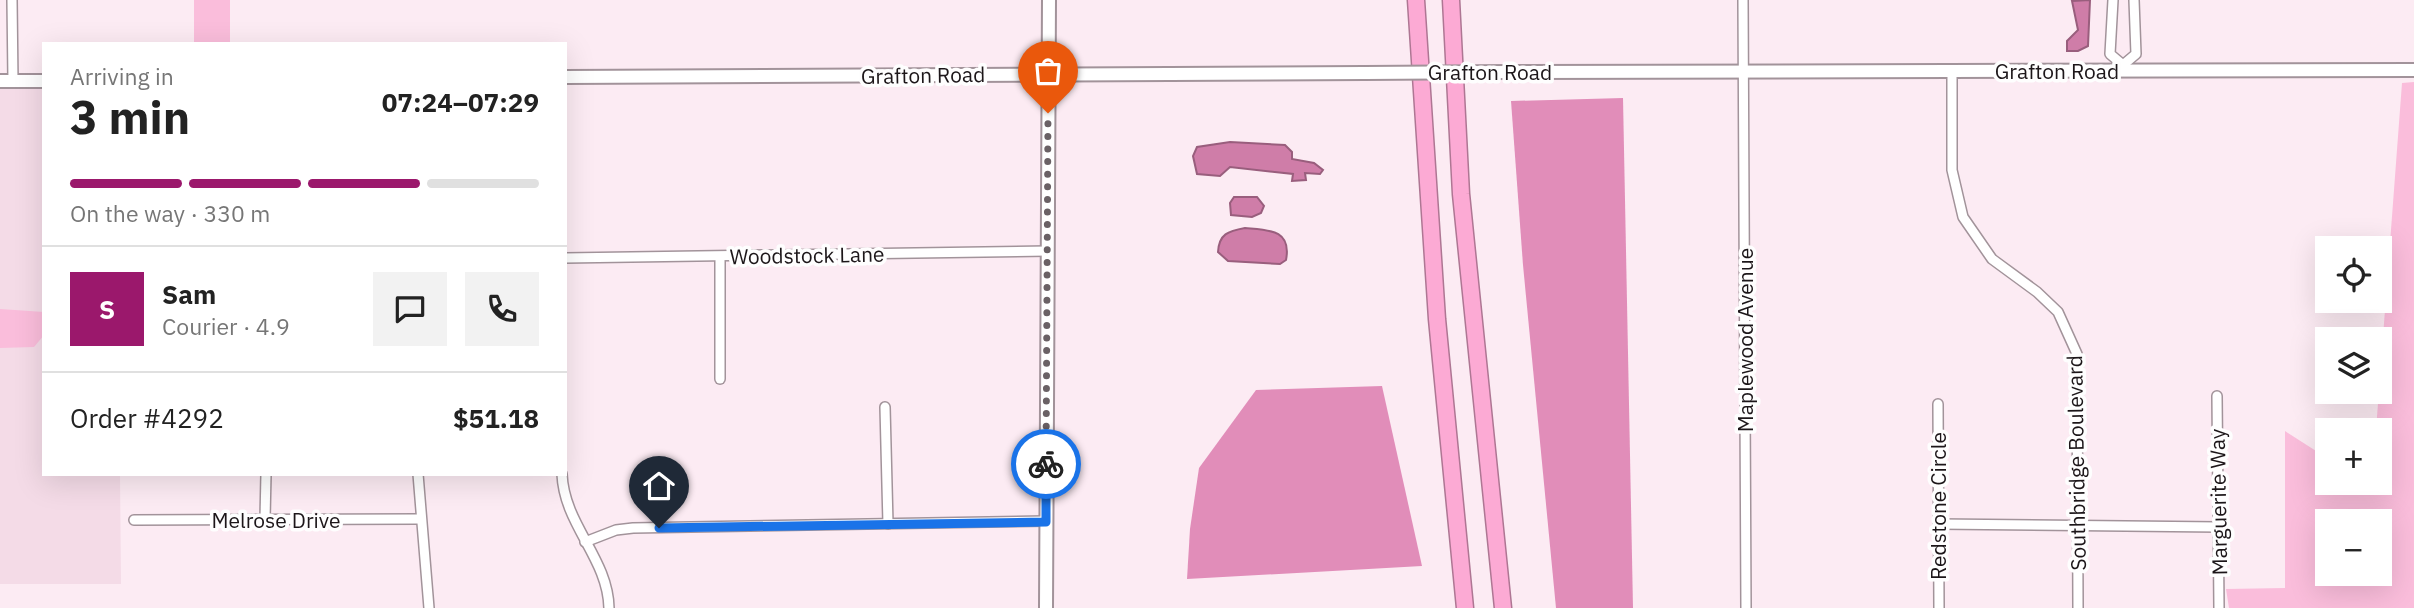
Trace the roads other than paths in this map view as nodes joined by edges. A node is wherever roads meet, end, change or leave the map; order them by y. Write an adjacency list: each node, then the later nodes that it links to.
1 (12, 0): 14 (street)
2 (1049, 0): 12 (street)
3 (1416, 0): 38 (highway)
4 (1451, 0): 39 (highway)
5 (1743, 0): 11 (street, Maplewood Avenue)
6 (2113, 0): 8 (street)
7 (2134, 0): 8 (street)
8 (2123, 68): 9 (street, Grafton Road); 10 (street, Grafton Road)
9 (2414, 70)
10 (1952, 71): 11 (street, Grafton Road); 32 (street, Southbridge Boulevard)
11 (1744, 72): 12 (street, Grafton Road, bridge); 40 (street, Maplewood Avenue)
12 (1049, 74): 13 (street, Grafton Road); 16 (street)
13 (567, 77)
14 (7, 81): 15 (street)
15 (42, 81)
16 (1048, 251): 17 (street, Woodstock Lane); 29 (street)
17 (720, 257): 18 (street, Woodstock Lane); 19 (street)
18 (567, 258)
19 (720, 379)
20 (2217, 396): 33 (street, Marguerite Way)
21 (1938, 404): 31 (street, Redstone Circle)
22 (886, 407): 30 (street)
23 (265, 476): 26 (street)
24 (418, 476): 27 (street)
25 (562, 476): 34 (street)
26 (265, 519): 27 (street, Melrose Drive); 28 (street, Melrose Drive)
27 (419, 519): 35 (street)
28 (134, 520)
29 (1046, 522): 30 (street); 37 (street)
30 (888, 524): 34 (street)
31 (1938, 524): 32 (street); 41 (street, Redstone Circle)
32 (2078, 525): 33 (street); 42 (street, Southbridge Boulevard)
33 (2219, 527): 43 (street, Marguerite Way)
34 (585, 542): 36 (street)
35 (429, 608)
36 (609, 608)
37 (1046, 608)
38 (1465, 608)
39 (1503, 608)
40 (1745, 608)
41 (1939, 608)
42 (2078, 608)
43 (2219, 608)

